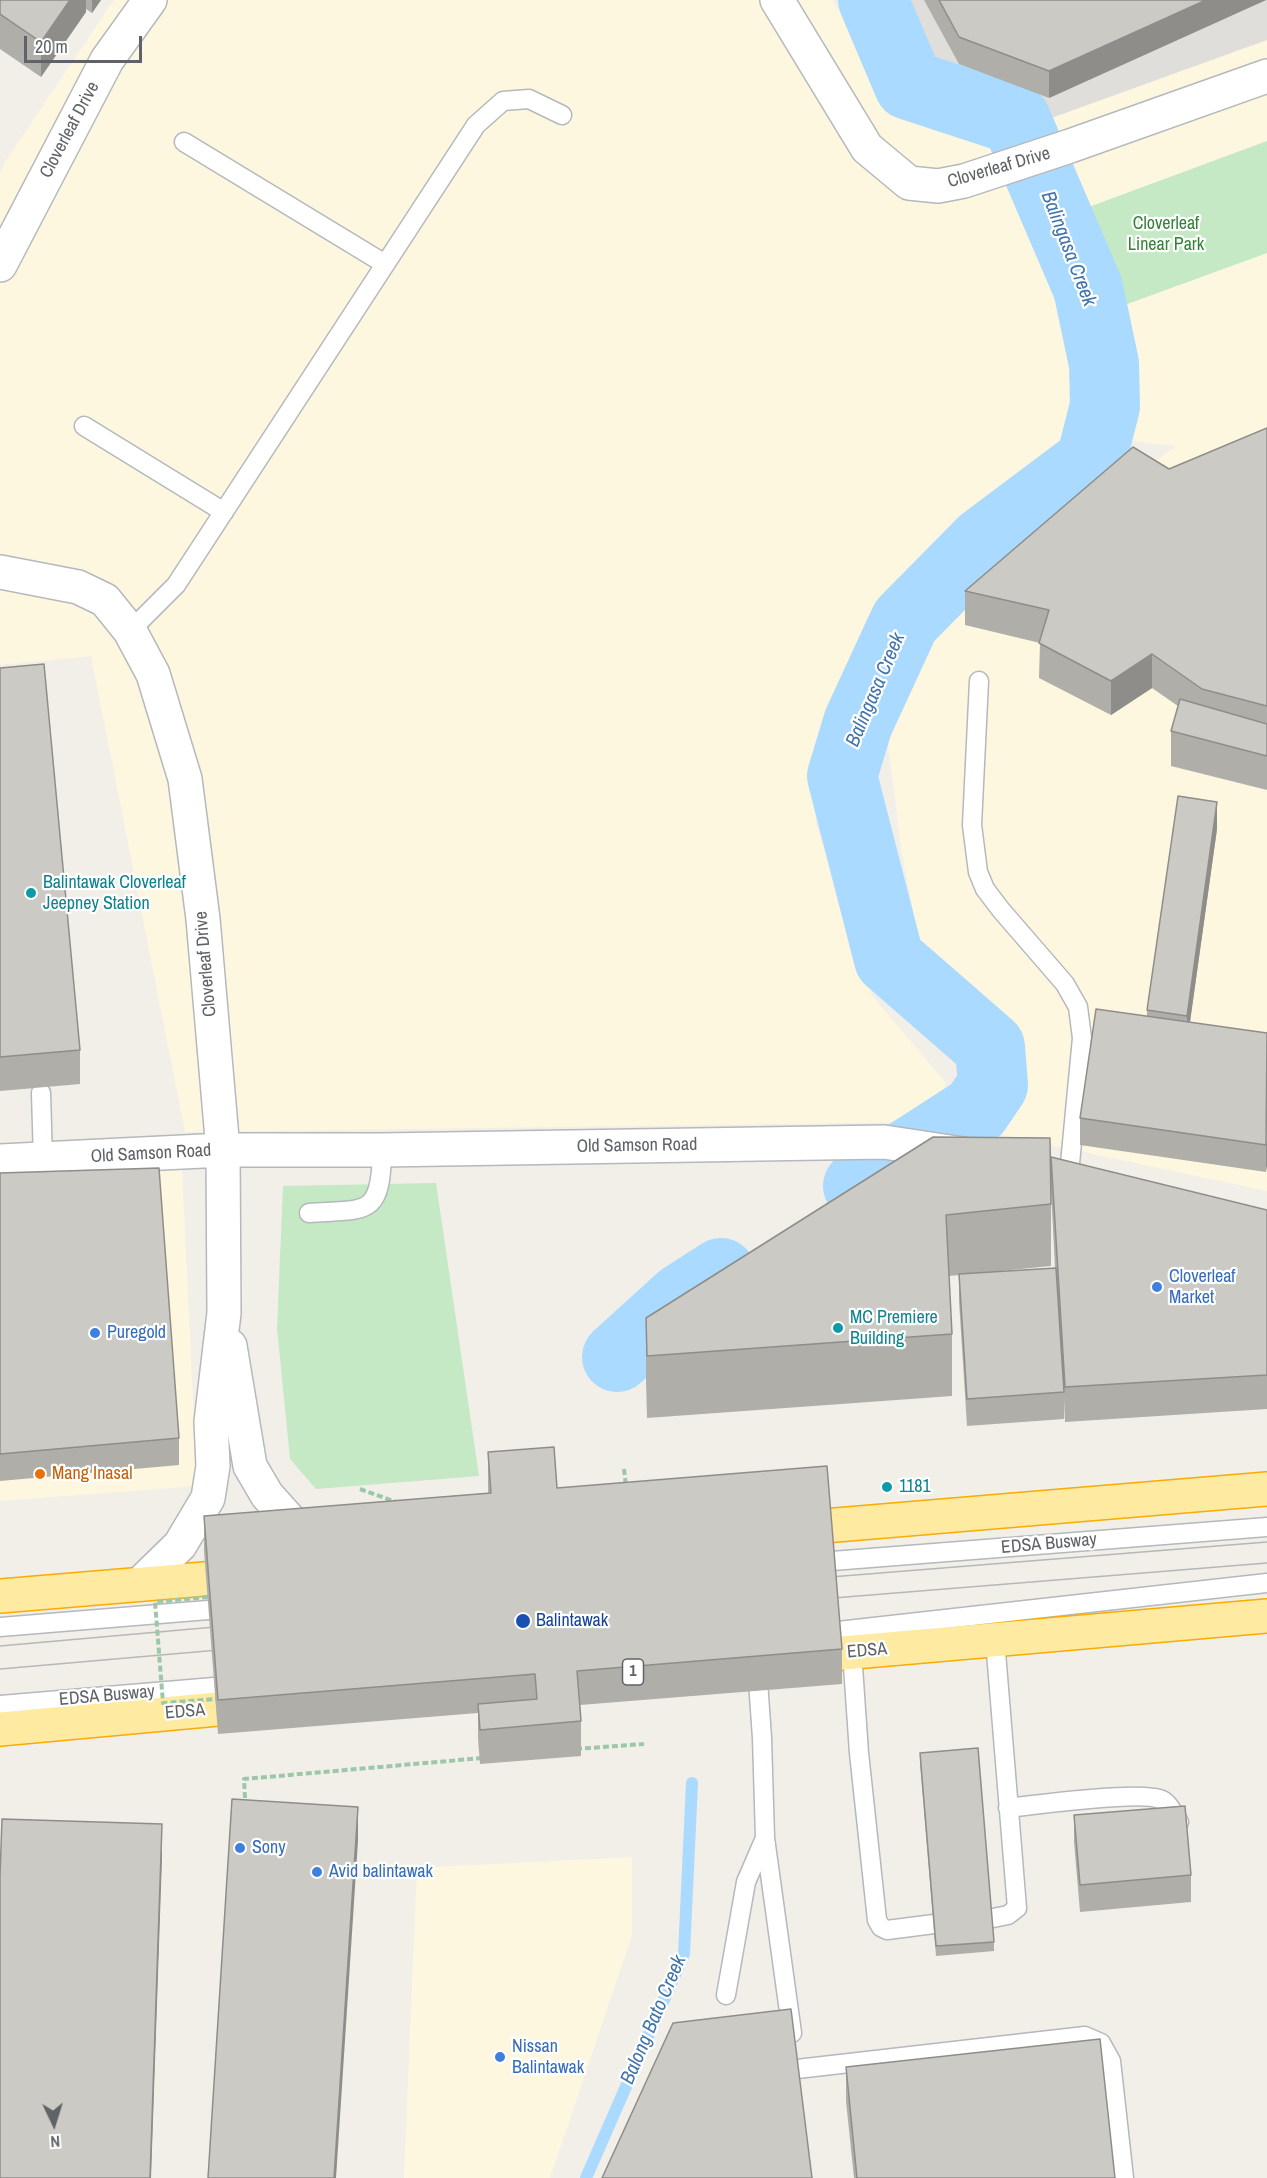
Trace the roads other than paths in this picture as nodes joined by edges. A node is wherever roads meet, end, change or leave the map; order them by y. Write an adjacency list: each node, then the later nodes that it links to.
1 (150, 0): 7 (street, Cloverleaf Drive)
2 (777, 0): 3 (street, Cloverleaf Drive)
3 (1267, 76)
4 (562, 115): 6 (lane)
5 (184, 142): 6 (lane)
6 (386, 264): 9 (lane)
7 (0, 265)
8 (84, 426): 9 (lane)
9 (224, 512): 11 (lane)
10 (0, 572): 11 (street, Cloverleaf Drive)
11 (130, 631): 14 (street, Cloverleaf Drive)
12 (979, 681): 20 (lane)
13 (40, 1093): 17 (lane)
14 (223, 1150): 15 (street, Old Samson Road); 17 (street, Old Samson Road); 22 (street, Cloverleaf Drive)
15 (382, 1150): 16 (street, Old Samson Road); 21 (lane)
16 (988, 1158)
17 (43, 1160): 18 (street, Old Samson Road)
18 (0, 1161)
19 (1034, 1167): 20 (street)
20 (1081, 1176)
21 (309, 1213)
22 (224, 1312): 26 (street, Cloverleaf Drive); 30 (street, Cloverleaf Drive)
23 (1267, 1489): 25 (highway)
24 (1267, 1527): 27 (lane, EDSA Busway)
25 (756, 1532)
26 (339, 1555)
27 (832, 1561)
28 (278, 1572): 30 (highway)
29 (1267, 1583): 36 (lane)
30 (141, 1584): 31 (highway)
31 (0, 1596)
32 (208, 1604): 34 (lane)
33 (1267, 1616): 35 (highway, EDSA)
34 (0, 1627)
35 (995, 1640): 36 (highway, EDSA); 42 (lane)
36 (845, 1642): 37 (highway, EDSA); 46 (lane)
37 (745, 1662): 44 (lane)
38 (215, 1693): 40 (lane, EDSA Busway)
39 (291, 1702): 41 (highway, EDSA)
40 (0, 1705)
41 (0, 1729)
42 (1008, 1808): 43 (lane); 45 (lane)
43 (1179, 1822)
44 (765, 1838): 47 (lane); 48 (lane)
45 (993, 1918)
46 (934, 1924)
47 (726, 1995)
48 (796, 2057): 49 (lane); 50 (lane)
49 (800, 2091)
50 (1124, 2178)

